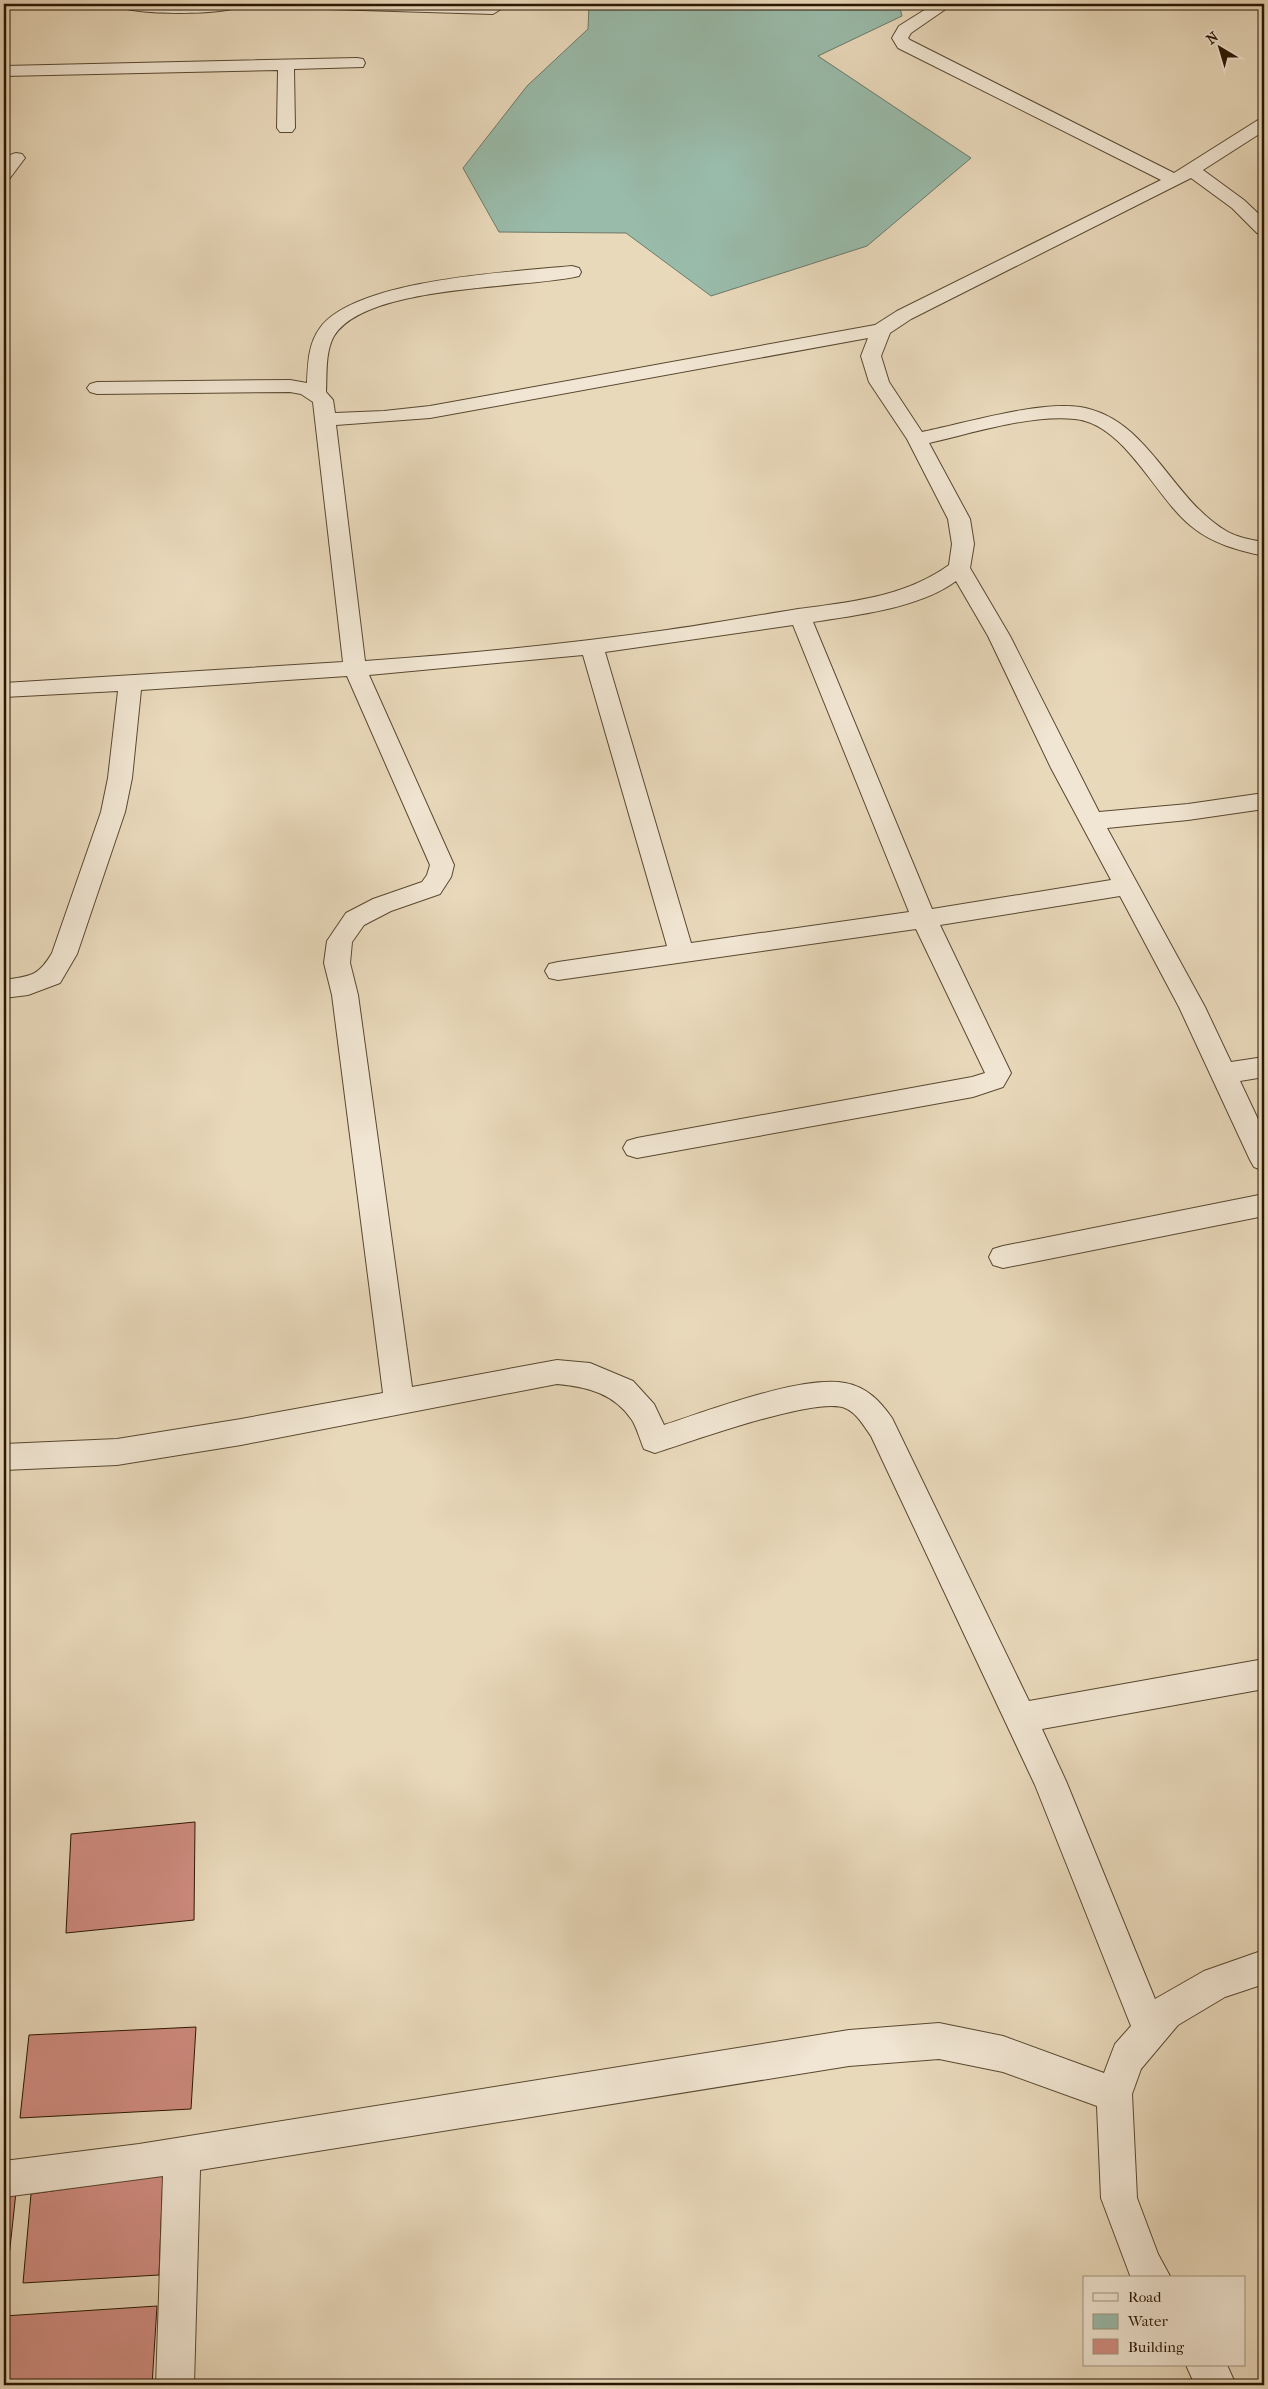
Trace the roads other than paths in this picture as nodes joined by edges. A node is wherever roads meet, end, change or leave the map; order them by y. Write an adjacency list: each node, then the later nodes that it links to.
1 (123, 4): 2 (street)
2 (236, 4)
3 (328, 4): 5 (street)
4 (946, 4): 13 (street)
5 (493, 9)
6 (357, 63): 7 (street)
7 (286, 64): 8 (street); 10 (street)
8 (4, 70)
9 (1264, 124): 13 (street)
10 (286, 128)
11 (16, 158): 12 (street)
12 (4, 174)
13 (1183, 175): 14 (street); 16 (street)
14 (1264, 229)
15 (572, 272): 18 (street)
16 (881, 330): 19 (street); 20 (street)
17 (97, 388): 18 (street)
18 (316, 393): 19 (street)
19 (326, 420): 25 (street)
20 (917, 439): 21 (street); 22 (street)
21 (1264, 549)
22 (959, 568): 23 (street); 29 (street)
23 (800, 616): 24 (street); 31 (street)
24 (592, 647): 25 (street); 32 (street)
25 (355, 669): 26 (street); 41 (street)
26 (130, 683): 27 (street); 34 (street)
27 (4, 690)
28 (1264, 801): 29 (street)
29 (1092, 821): 30 (street)
30 (1128, 886): 31 (street); 36 (street)
31 (924, 919): 32 (street); 37 (street)
32 (682, 954): 33 (street)
33 (558, 970)
34 (4, 989)
35 (1264, 1067): 36 (street)
36 (1224, 1073): 38 (street)
37 (637, 1148)
38 (1264, 1160)
39 (1264, 1206): 40 (street)
40 (1004, 1257)
41 (399, 1401): 42 (street); 44 (street)
42 (4, 1457)
43 (1264, 1674): 44 (street)
44 (1020, 1718): 46 (street)
45 (1264, 1967): 46 (street)
46 (1151, 2032): 47 (street)
47 (1114, 2094): 48 (street); 50 (street)
48 (182, 2155): 49 (street); 52 (street)
49 (4, 2179)
50 (1151, 2276)
51 (1206, 2366): 53 (street)
52 (176, 2385)
53 (1216, 2385)

